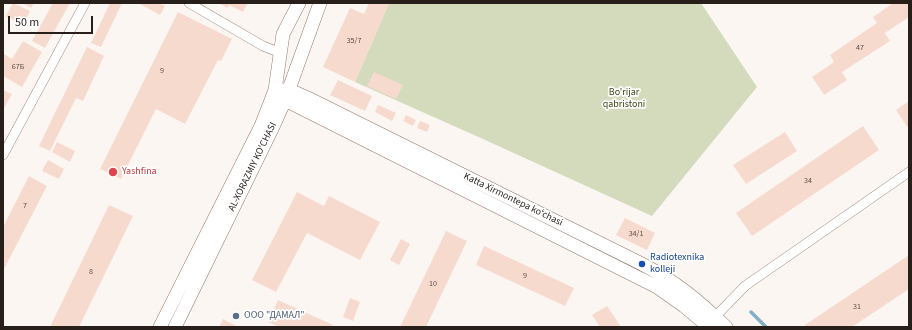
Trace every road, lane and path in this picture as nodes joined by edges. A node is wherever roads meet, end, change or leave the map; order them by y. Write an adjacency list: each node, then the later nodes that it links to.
1 (84, 3): 8 (street)
2 (189, 3): 5 (street)
3 (299, 3): 5 (main road, AL-XORAZMIY KO'CHASI)
4 (320, 3): 7 (main road, AL-XORAZMIY KO'CHASI)
5 (281, 53): 6 (main road, AL-XORAZMIY KO'CHASI)
6 (275, 90): 7 (main road); 11 (main road, AL-XORAZMIY KO'CHASI)
7 (287, 95): 10 (main road, Katta Xirmontepa koʻchasi); 12 (main road, AL-XORAZMIY KO'CHASI)
8 (3, 155)
9 (909, 172): 10 (street)
10 (710, 323): 13 (main road, Katta Xirmontepa koʻchasi)
11 (160, 327)
12 (175, 327)
13 (726, 327)

